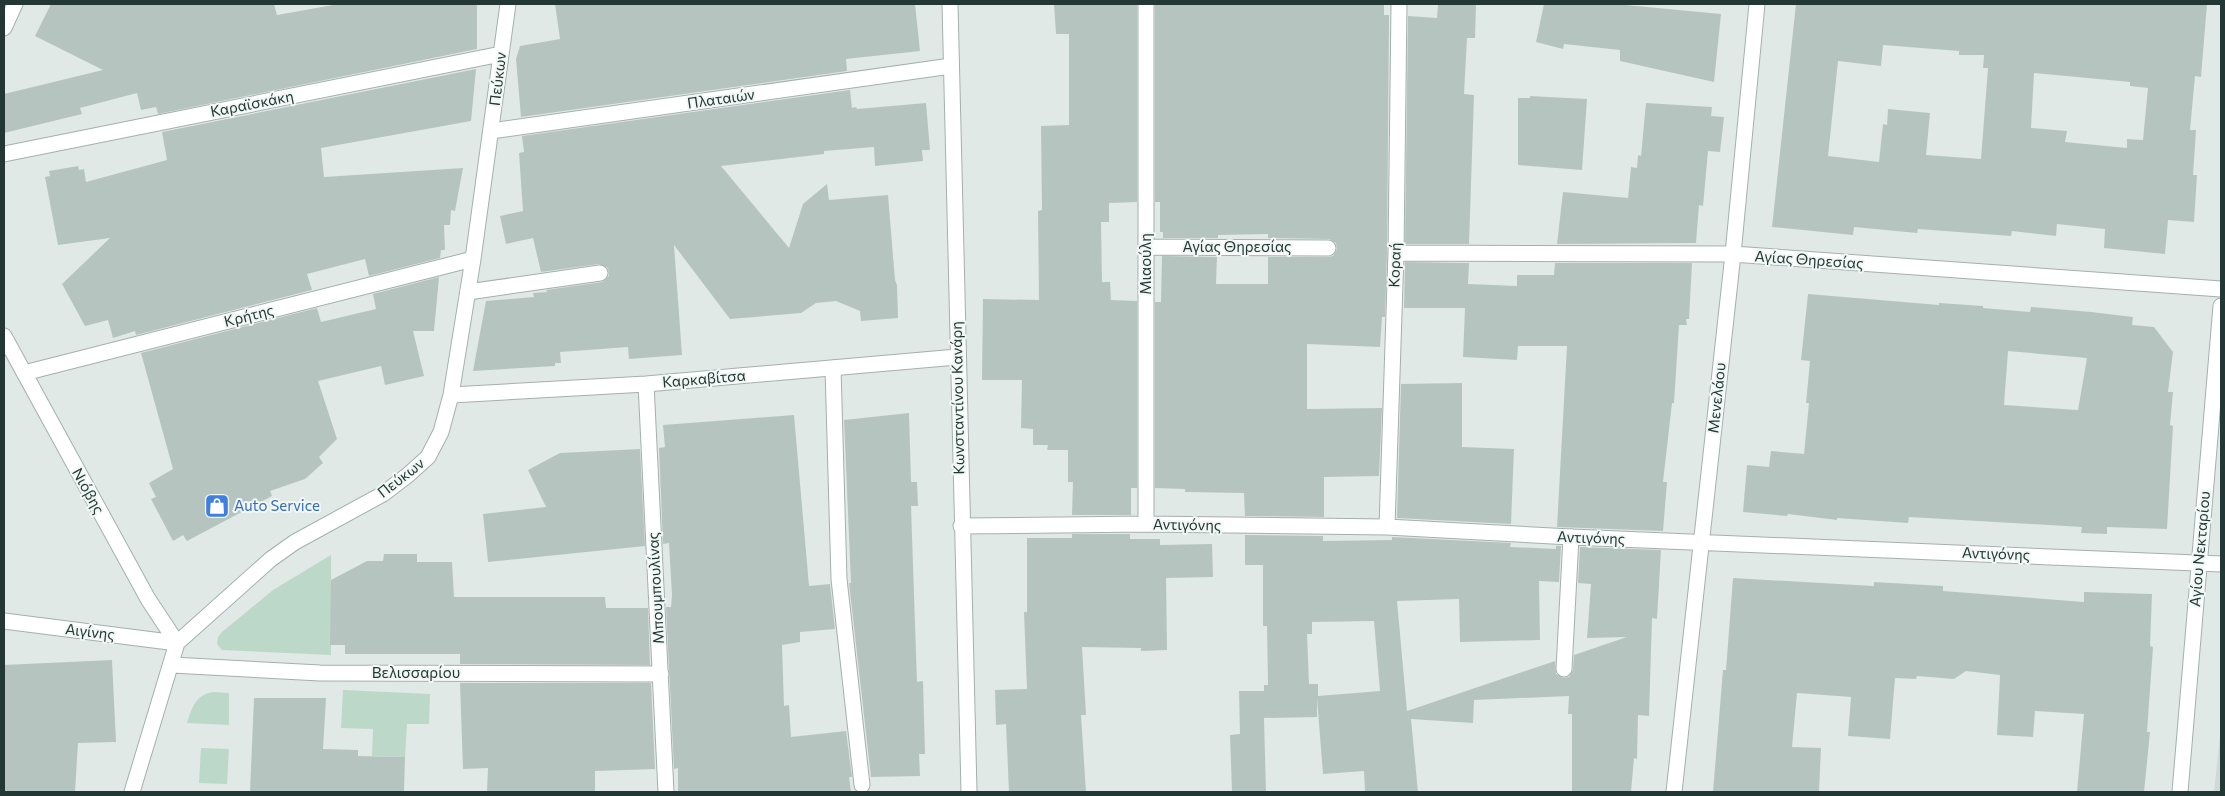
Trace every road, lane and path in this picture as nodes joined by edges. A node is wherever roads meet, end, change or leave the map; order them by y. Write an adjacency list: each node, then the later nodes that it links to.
1 (15, 4): 7 (street)
2 (508, 4): 8 (street, Πεύκων)
3 (950, 4): 9 (street, Κωνσταντίνου Κανάρη)
4 (1146, 4): 12 (street, Μιαούλη)
5 (1399, 4): 14 (street, Κοραή)
6 (1757, 4): 15 (street, Μενελάου)
7 (4, 28)
8 (500, 54): 10 (street, Πεύκων); 11 (street, Καραϊσκάκη)
9 (951, 66): 10 (street, Πλαταιών); 22 (street, Κωνσταντίνου Κανάρη)
10 (491, 131): 16 (street, Πεύκων)
11 (4, 154)
12 (1146, 247): 13 (street, Αγίας Θηρεσίας); 27 (street, Μιαούλη)
13 (1328, 248)
14 (1396, 253): 15 (street, Αγίας Θηρεσίας); 29 (street, Κοραή)
15 (1733, 254): 18 (street, Αγίας Θηρεσίας); 31 (street, Μενελάου)
16 (473, 258): 19 (street, Πεύκων); 24 (street, Κρήτης)
17 (600, 273): 19 (street)
18 (2221, 289)
19 (468, 292): 26 (street, Πεύκων)
20 (2221, 306): 32 (street, Αγίου Νεκταρίου)
21 (4, 336): 24 (street, Νιόβης)
22 (957, 357): 23 (street, Καρκαβίτσα); 28 (street, Κωνσταντίνου Κανάρη)
23 (833, 368): 25 (street, Καρκαβίτσα); 39 (street)
24 (24, 373): 35 (street, Νιόβης)
25 (646, 384): 26 (street, Καρκαβίτσα); 38 (street, Μπουμπουλίνας)
26 (451, 395): 35 (street, Πεύκων)
27 (1146, 524): 28 (street, Αντιγόνης); 29 (street, Αντιγόνης)
28 (961, 526): 42 (street, Κωνσταντίνου Κανάρη)
29 (1387, 527): 30 (street, Αντιγόνης)
30 (1571, 537): 31 (street, Αντιγόνης); 37 (street)
31 (1701, 542): 32 (street, Αντιγόνης); 43 (street, Μενελάου)
32 (2198, 563): 33 (street, Αντιγόνης); 44 (street, Αγίου Νεκταρίου)
33 (2221, 564)
34 (4, 621): 35 (street, Αιγίνης)
35 (177, 642): 36 (street)
36 (172, 665): 38 (street, Βελισσαρίου); 40 (street)
37 (1564, 669)
38 (661, 674): 41 (street, Μπουμπουλίνας)
39 (862, 785)
40 (132, 792)
41 (666, 792)
42 (969, 792)
43 (1674, 792)
44 (2180, 792)

